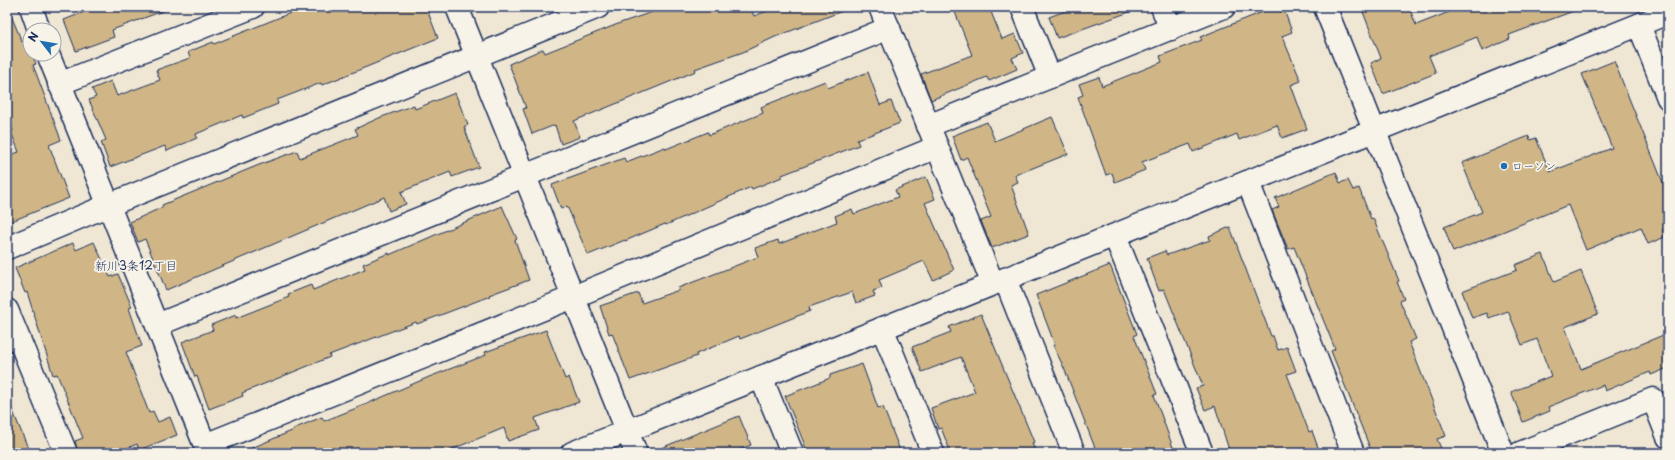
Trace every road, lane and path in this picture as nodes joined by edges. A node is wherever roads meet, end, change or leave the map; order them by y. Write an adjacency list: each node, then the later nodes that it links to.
1 (31, 7): 11 (street)
2 (253, 7): 18 (street)
3 (457, 7): 15 (street)
4 (598, 7): 15 (street)
5 (880, 7): 13 (street)
6 (1022, 7): 17 (street)
7 (1162, 7): 14 (street)
8 (1224, 7): 14 (street)
9 (1325, 7): 21 (street)
10 (1668, 13): 12 (street)
11 (36, 22)
12 (1639, 25): 19 (street); 21 (street)
13 (889, 28): 20 (street); 23 (street)
14 (1171, 29): 17 (street)
15 (477, 57): 23 (street); 25 (street)
16 (51, 62): 18 (street)
17 (1050, 77): 20 (street)
18 (59, 84): 25 (street)
19 (1668, 98)
20 (928, 126): 22 (street)
21 (1375, 132): 24 (street); 45 (street)
22 (937, 147): 28 (street); 29 (street)
23 (525, 176): 29 (street); 31 (street)
24 (1248, 182): 26 (street); 44 (street)
25 (109, 206): 27 (street); 31 (street)
26 (1115, 236): 28 (street); 43 (street)
27 (7, 248)
28 (999, 282): 32 (street); 42 (street)
29 (573, 297): 34 (street); 36 (street)
30 (7, 310): 37 (street)
31 (157, 325): 36 (street)
32 (882, 328): 33 (street); 41 (street)
33 (761, 377): 34 (street); 40 (street)
34 (627, 431): 38 (street); 39 (street)
35 (1668, 437): 46 (street)
36 (206, 449)
37 (66, 453)
38 (572, 453)
39 (636, 453)
40 (792, 453)
41 (933, 453)
42 (1074, 453)
43 (1202, 453)
44 (1353, 453)
45 (1503, 453)
46 (1520, 453)

